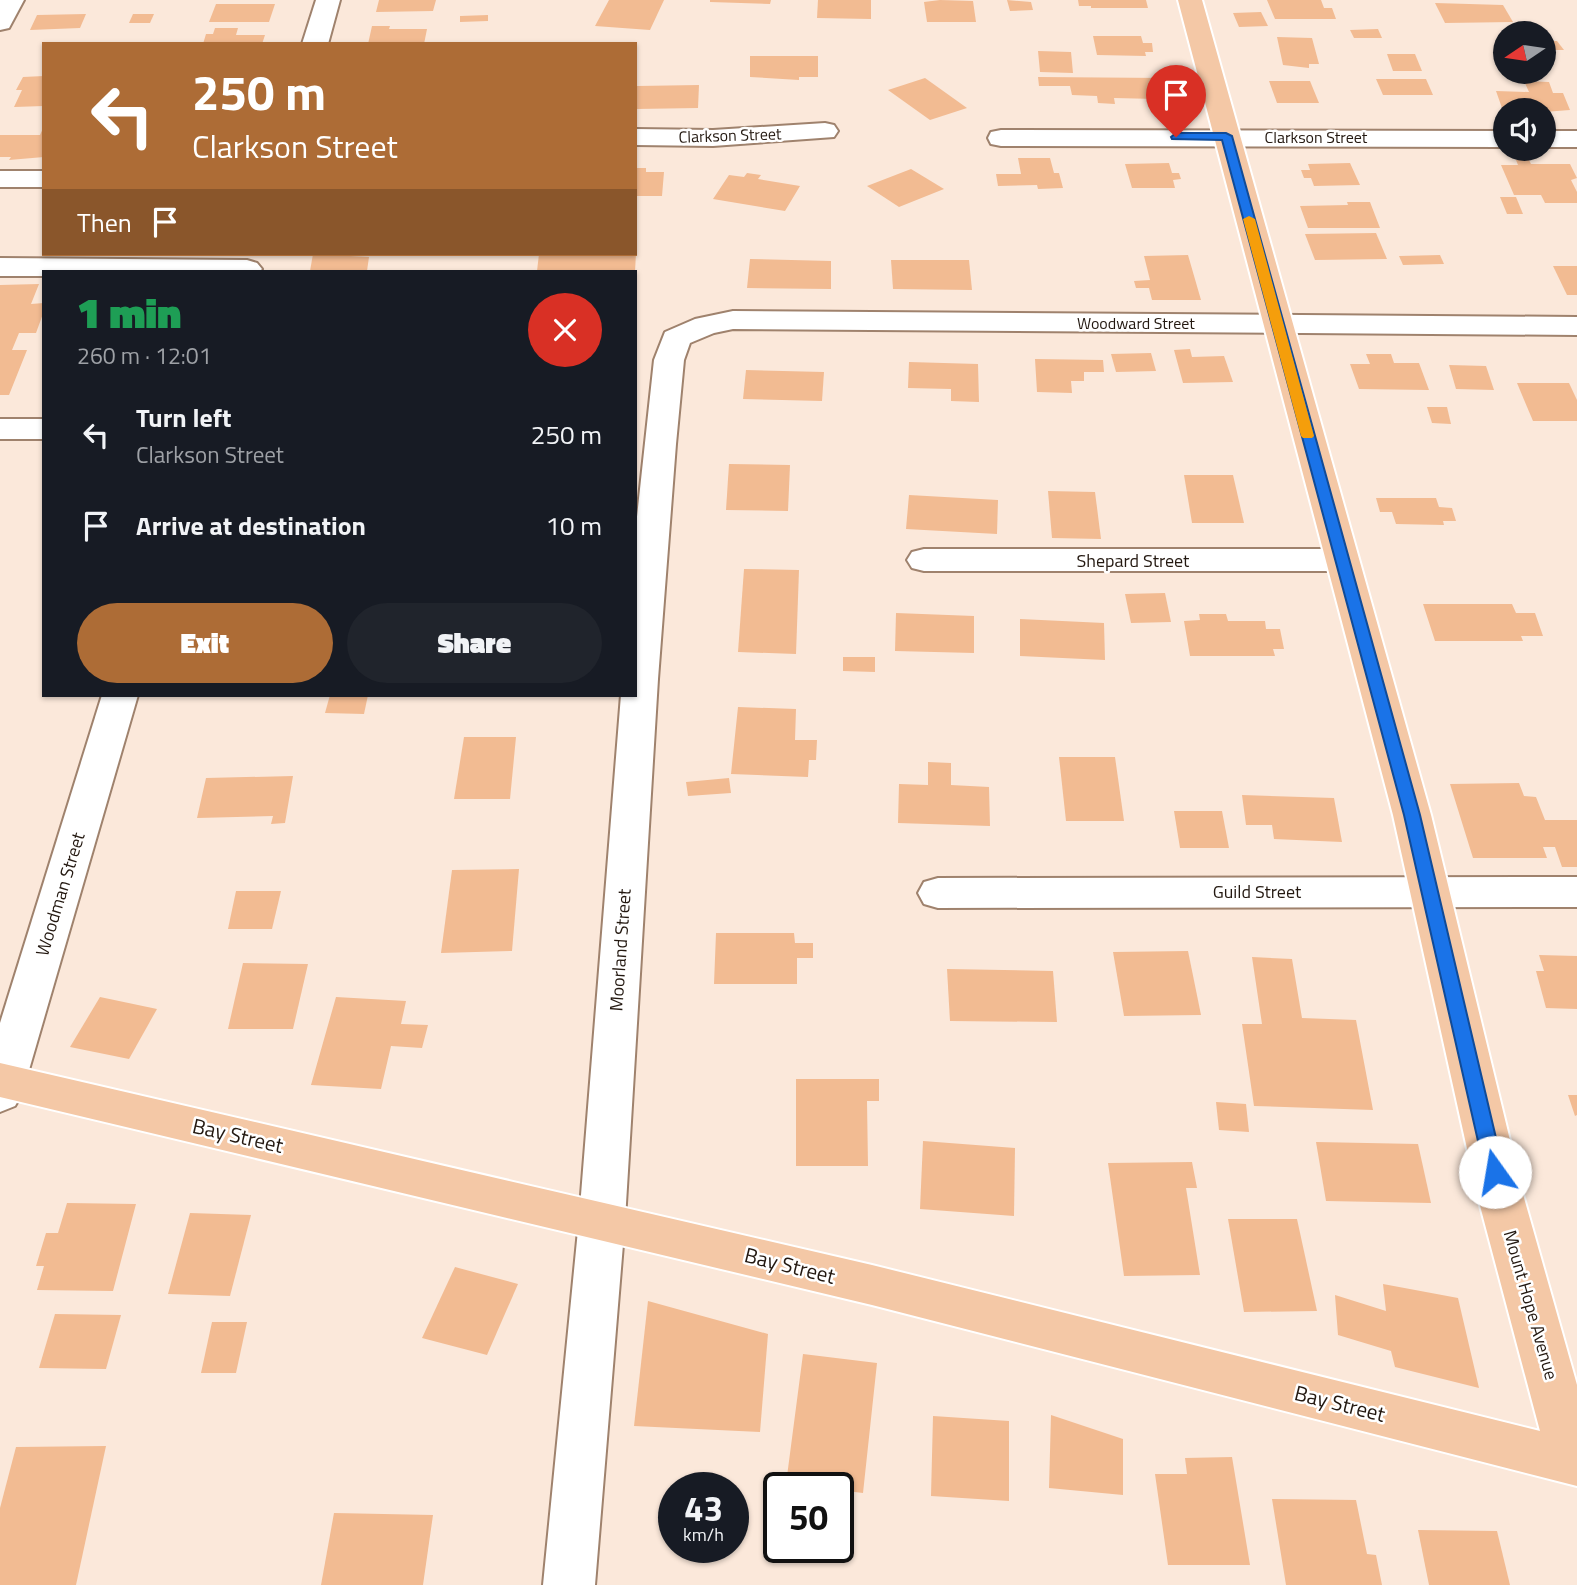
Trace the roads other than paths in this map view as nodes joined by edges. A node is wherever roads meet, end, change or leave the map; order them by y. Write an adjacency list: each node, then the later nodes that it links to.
1 (12, 0): 4 (street)
2 (328, 0): 5 (street)
3 (1190, 0): 7 (main road, Mount Hope Avenue)
4 (0, 23)
5 (316, 42)
6 (825, 131): 8 (street, Clarkson Street)
7 (1226, 136): 9 (street, Clarkson Street); 10 (street, Clarkson Street); 17 (main road, Mount Hope Avenue)
8 (637, 137)
9 (1002, 138)
10 (1493, 139)
11 (1556, 139): 12 (street)
12 (1577, 139)
13 (0, 179): 14 (street)
14 (42, 179)
15 (249, 265): 16 (street)
16 (0, 267)
17 (1278, 324): 18 (street, Woodward Street); 19 (street, Woodward Street); 23 (main road, Mount Hope Avenue)
18 (1577, 326)
19 (695, 329): 29 (street, Moorland Street)
20 (0, 429): 21 (street)
21 (42, 429)
22 (924, 560): 23 (street, Shepard Street)
23 (1342, 560): 25 (main road, Mount Hope Avenue)
24 (119, 697): 28 (street, Woodman Street)
25 (1430, 890): 26 (street, Guild Street); 27 (street, Guild Street); 30 (main road, Mount Hope Avenue)
26 (938, 892)
27 (1577, 892)
28 (1, 1085): 29 (main road, Bay Street)
29 (602, 1220): 30 (main road, Bay Street); 31 (street, Moorland Street)
30 (1576, 1466)
31 (569, 1585)

